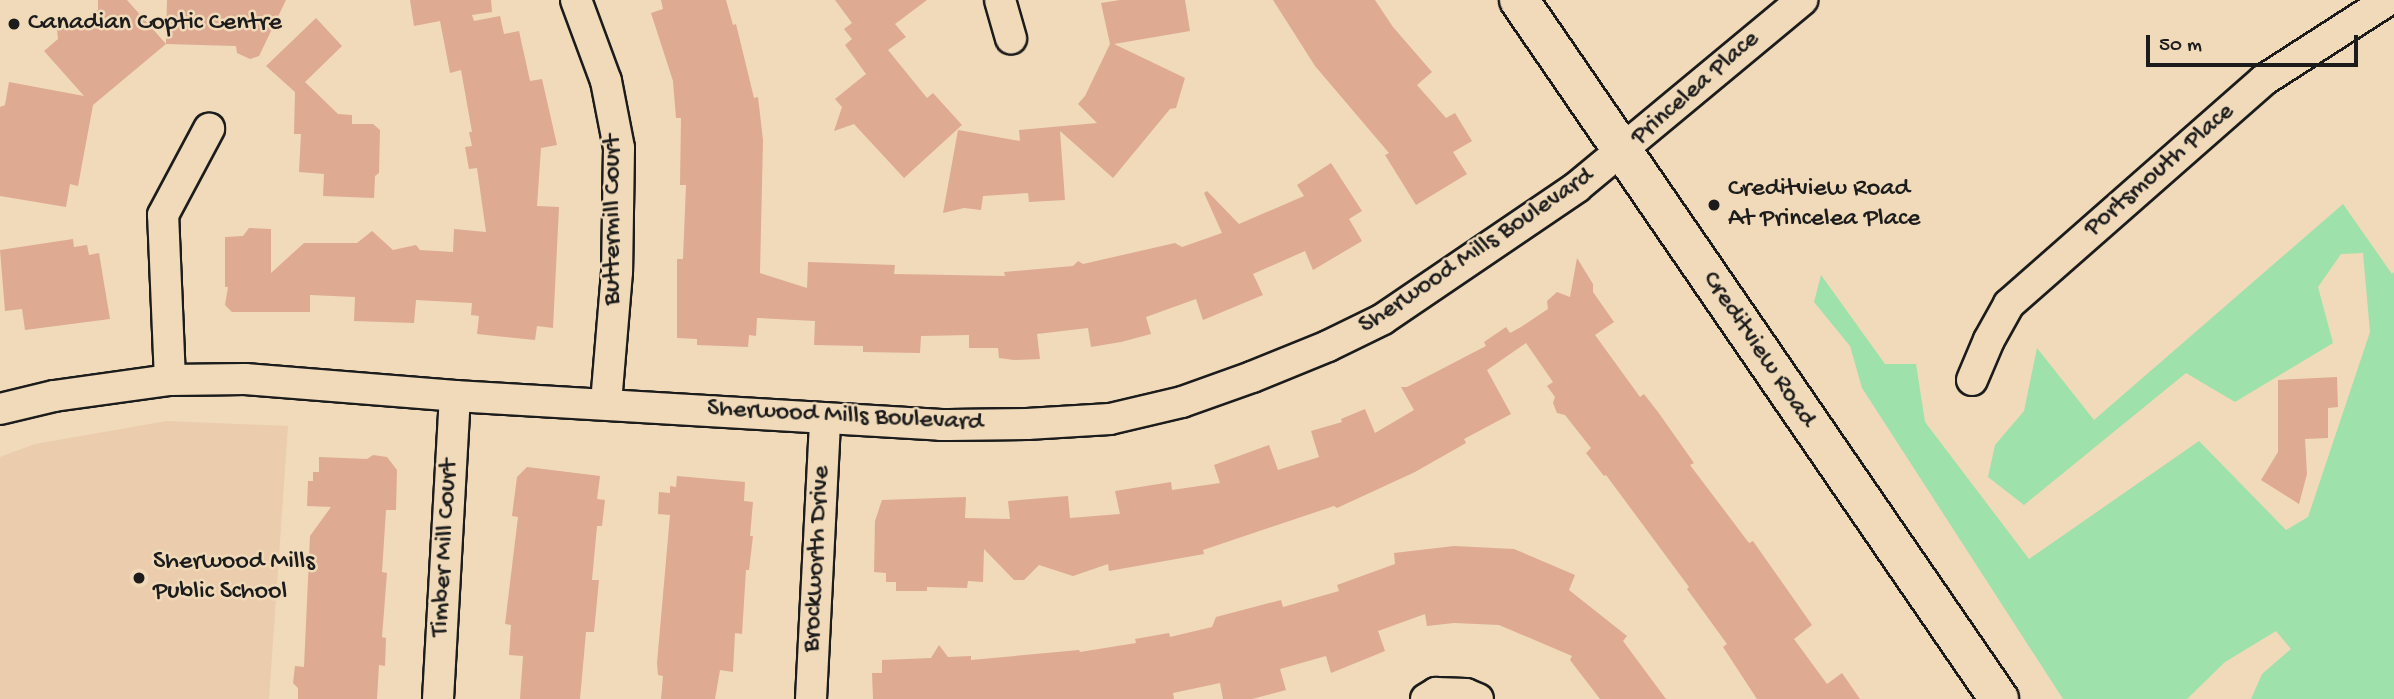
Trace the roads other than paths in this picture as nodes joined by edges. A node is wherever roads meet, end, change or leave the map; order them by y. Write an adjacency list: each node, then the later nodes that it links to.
1 (576, 0): 12 (street, Buttermill Court)
2 (1000, 0): 6 (street)
3 (1519, 0): 8 (main road, Creditview Road)
4 (1802, 0): 8 (street, Princelea Place)
5 (2388, 0): 10 (street, Portsmouth Place)
6 (1011, 38)
7 (209, 129): 9 (street)
8 (1623, 152): 14 (street, Sherwood Mills Boulevard); 19 (main road, Creditview Road)
9 (170, 380): 11 (street, Sherwood Mills Boulevard); 13 (street, Sherwood Mills Boulevard)
10 (1972, 380)
11 (455, 397): 12 (street, Sherwood Mills Boulevard); 15 (street, Timber Mill Court)
12 (606, 404): 14 (street, Sherwood Mills Boulevard)
13 (0, 409)
14 (825, 418): 16 (street, Brockworth Drive)
15 (438, 699)
16 (811, 699)
17 (1426, 699): 18 (street)
18 (1478, 699)
19 (1999, 699)

